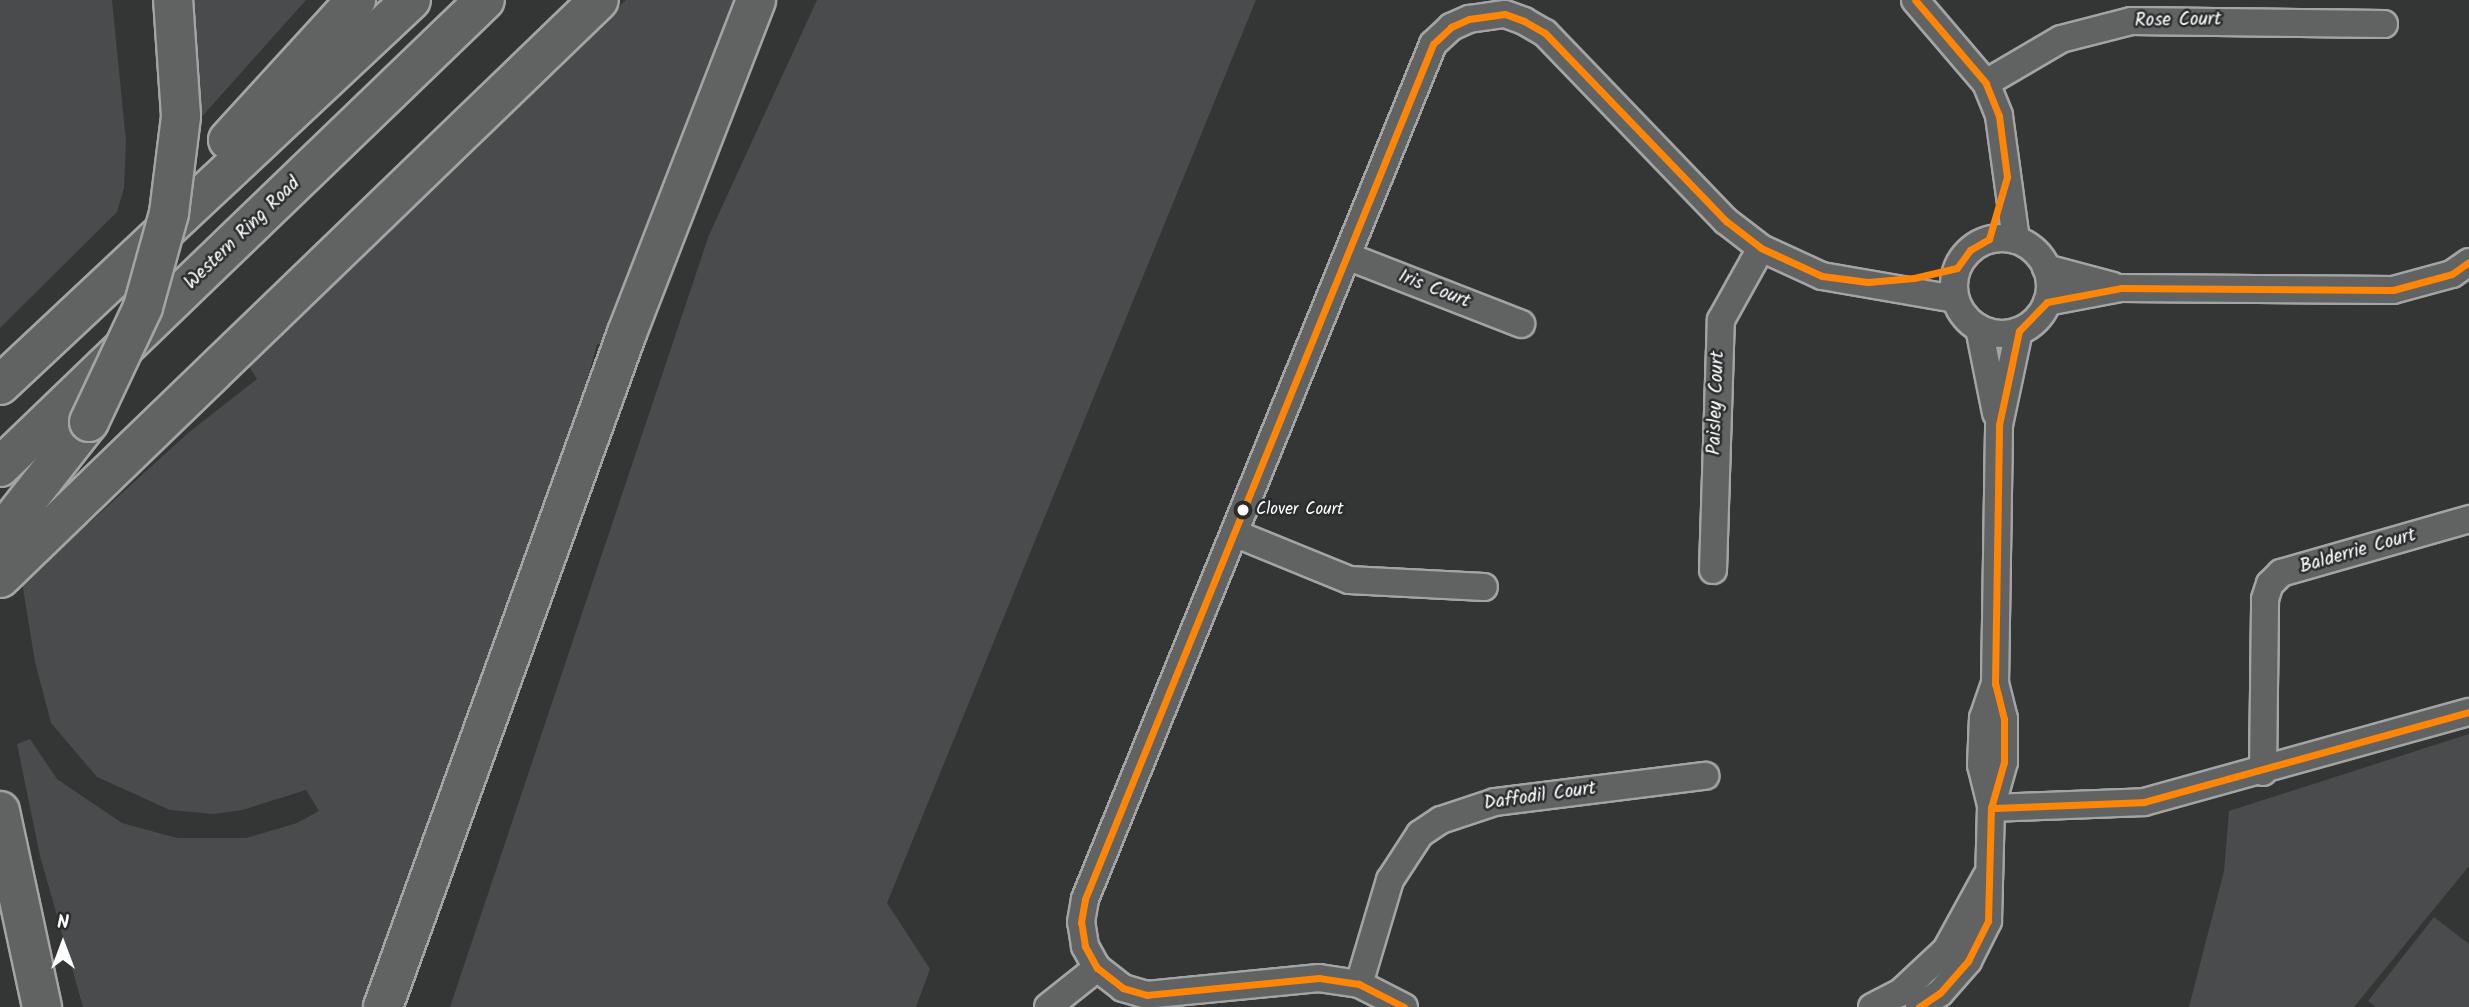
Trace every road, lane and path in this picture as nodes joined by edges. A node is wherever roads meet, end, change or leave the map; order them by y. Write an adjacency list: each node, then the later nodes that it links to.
1 (173, 0): 33 (highway, bridge)
2 (356, 0): 27 (highway)
3 (411, 0): 27 (highway)
4 (485, 0): 30 (highway, Western Ring Road)
5 (599, 0): 35 (highway)
6 (756, 0): 47 (highway)
7 (1915, 0): 11 (street)
8 (1479, 8): 15 (street); 16 (street)
9 (2193, 10): 10 (street, Rose Court); 11 (street, Rose Court)
10 (2384, 24)
11 (1986, 83): 12 (street)
12 (2007, 177): 13 (street); 14 (street)
13 (1989, 239): 14 (street); 18 (street)
14 (2016, 240): 19 (street)
15 (1761, 248): 20 (street); 34 (street, Paisley Court)
16 (1347, 256): 24 (street, Iris Court); 32 (street)
17 (2469, 262): 21 (street)
18 (1957, 268): 20 (street); 22 (street)
19 (2046, 268): 21 (street); 23 (street)
20 (1868, 282): 22 (street)
21 (2122, 288): 23 (street)
22 (1955, 299): 25 (street)
23 (2047, 302): 26 (street)
24 (1521, 324)
25 (1979, 328): 26 (street); 29 (street)
26 (2019, 331): 29 (street)
27 (38, 348): 28 (highway)
28 (0, 385)
29 (1998, 425): 40 (street)
30 (0, 467)
31 (2469, 519): 38 (street, Balderrie Court)
32 (1234, 533): 36 (street); 43 (street)
33 (0, 536)
34 (1713, 570)
35 (0, 578)
36 (1484, 587)
37 (2469, 712): 38 (street)
38 (2263, 772): 40 (street)
39 (1704, 776): 44 (street, Daffodil Court)
40 (1991, 807): 42 (street)
41 (0, 811): 46 (highway)
42 (1988, 873): 45 (street); 50 (street)
43 (1097, 968): 44 (street); 48 (street)
44 (1359, 984): 49 (street)
45 (1935, 1002)
46 (42, 1007)
47 (383, 1007)
48 (1048, 1007)
49 (1404, 1007)
50 (1872, 1007)

